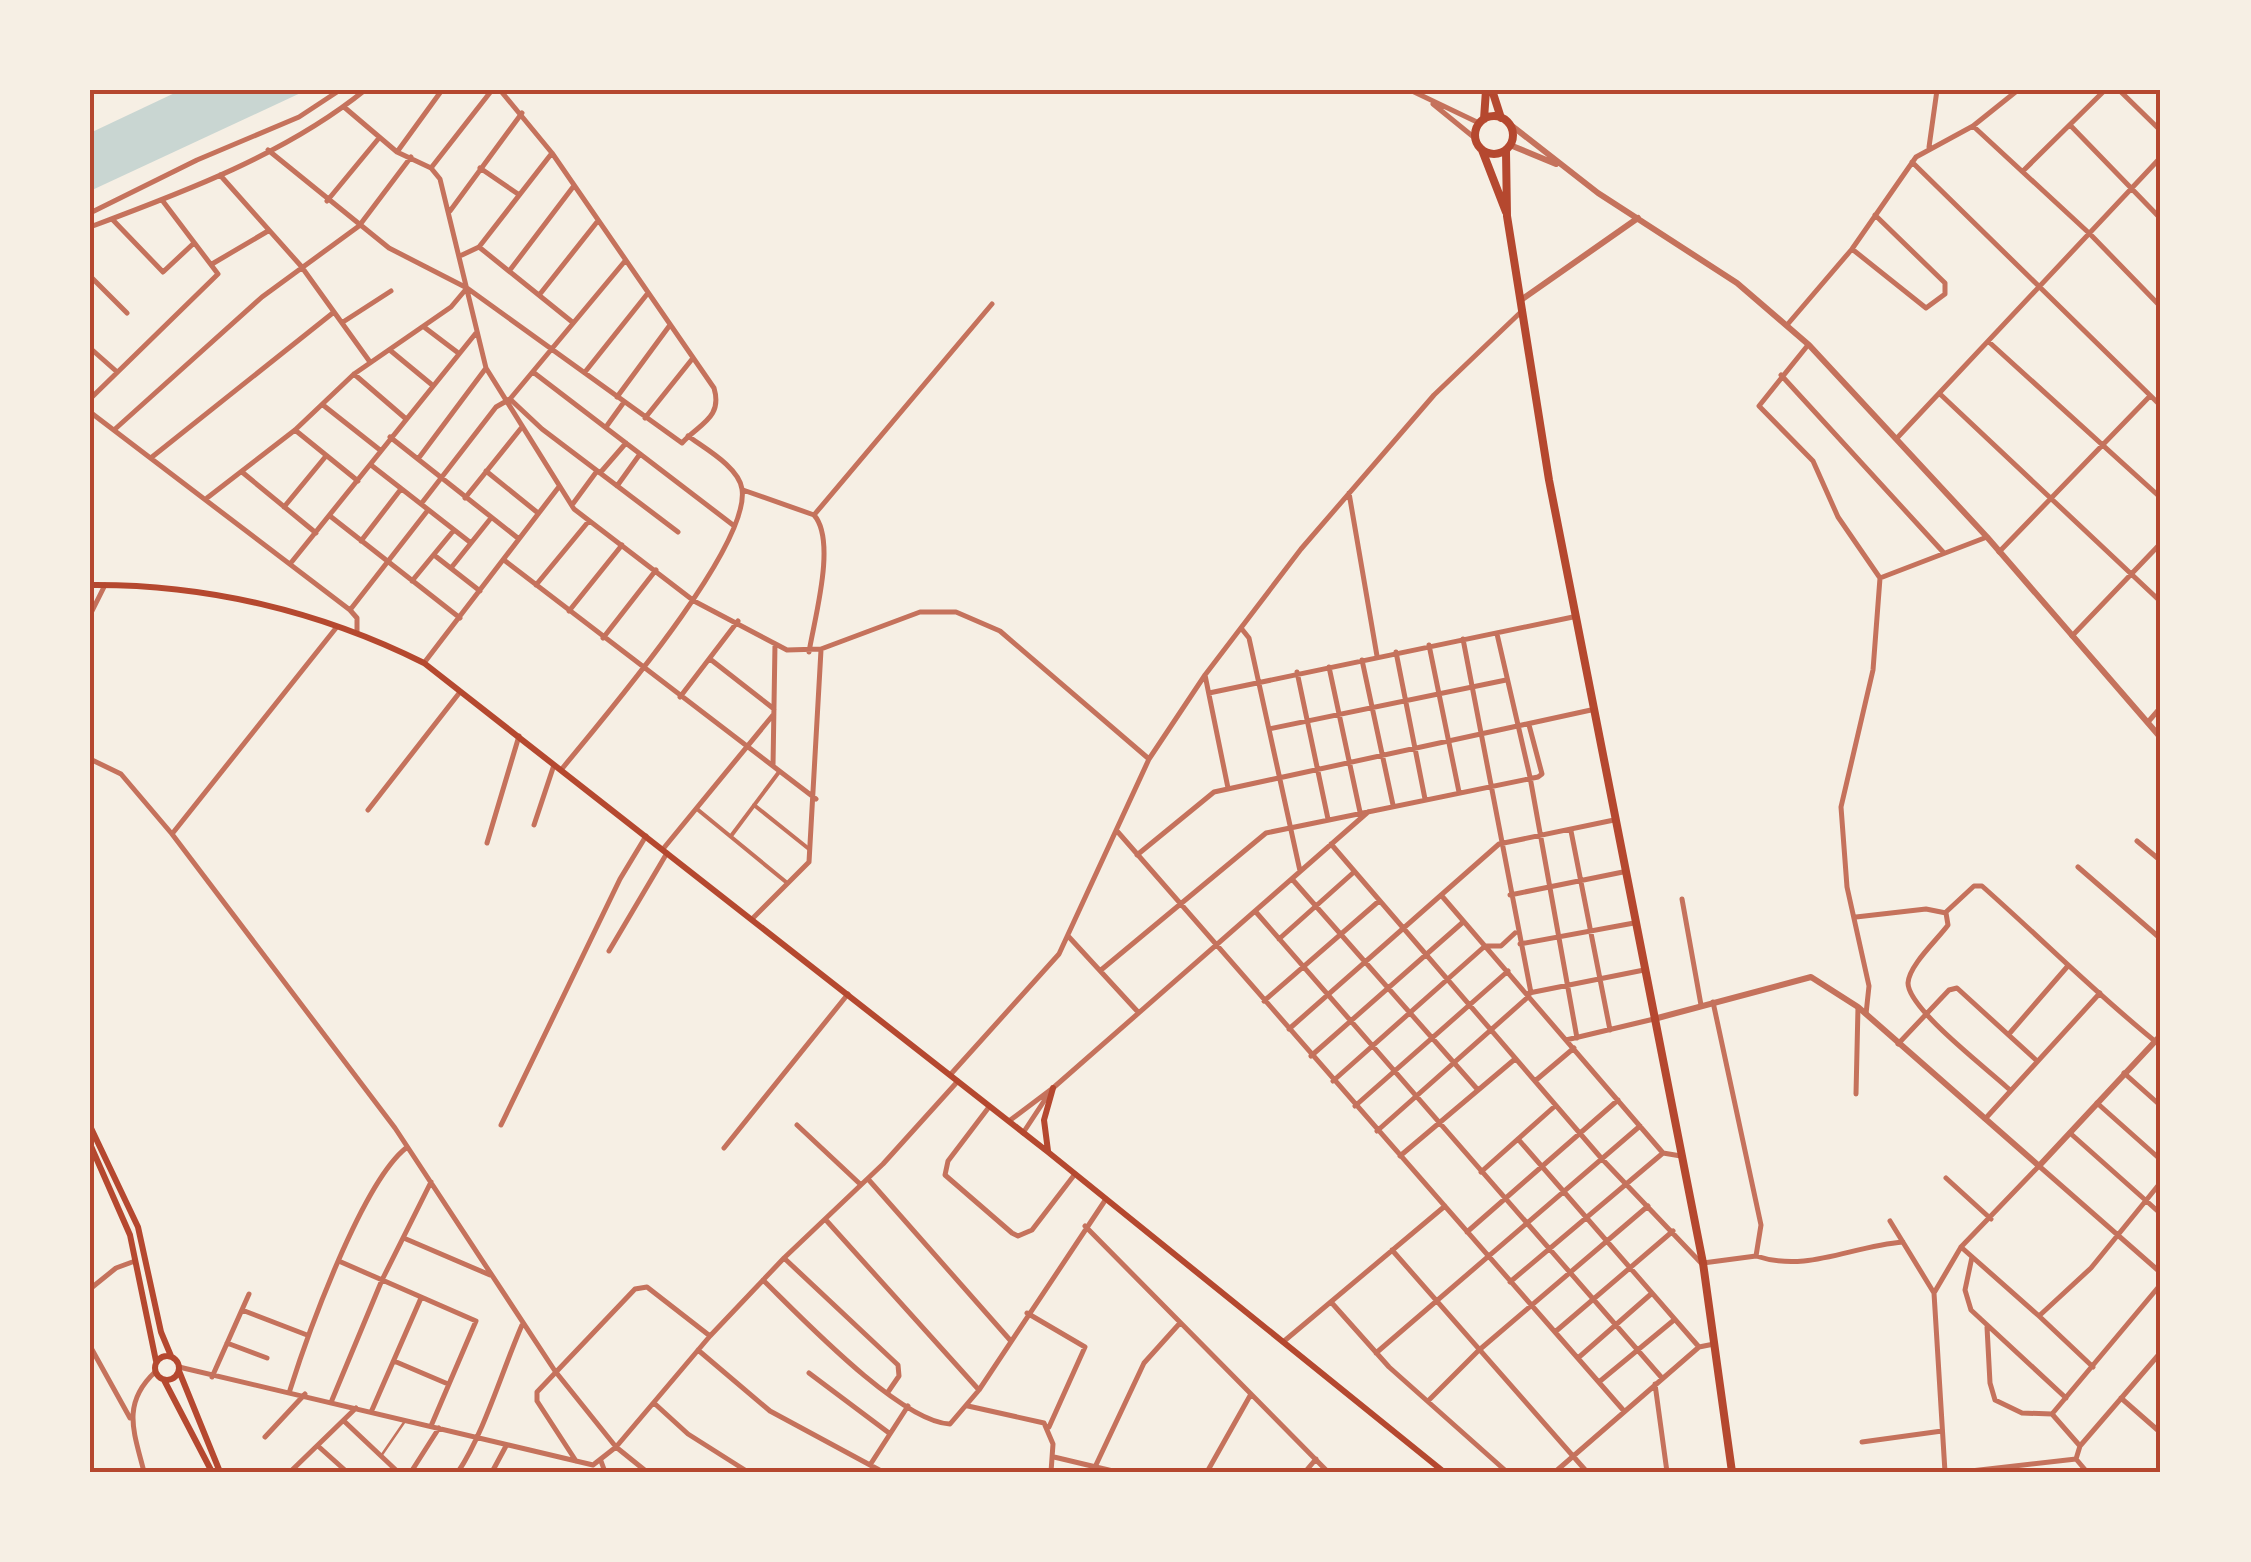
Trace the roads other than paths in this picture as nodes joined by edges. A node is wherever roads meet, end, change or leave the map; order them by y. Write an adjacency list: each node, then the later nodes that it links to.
1 (340, 90): 42 (street)
2 (365, 90): 13 (street)
3 (442, 90): 26 (street)
4 (492, 90): 32 (street)
5 (500, 90): 14 (street)
6 (1410, 90): 12 (street)
7 (1489, 90): 15 (main road); 16 (main road)
8 (1937, 90): 22 (street)
9 (2018, 90): 18 (street)
10 (2106, 90): 17 (street)
11 (2119, 90): 19 (street)
12 (1431, 102): 16 (street); 21 (street)
13 (344, 108): 20 (street); 25 (street)
14 (522, 113): 27 (street); 33 (street)
15 (1504, 120): 16 (main road); 23 (main road); 31 (street)
16 (1482, 121): 21 (main road)
17 (2070, 125): 34 (street); 37 (street)
18 (1973, 126): 22 (street); 34 (street)
19 (2161, 131)
20 (379, 138): 26 (street); 40 (street)
21 (1476, 139): 24 (main road)
22 (1929, 147): 30 (street)
23 (1508, 148): 24 (main road); 31 (street); 44 (main road)
24 (1482, 149): 44 (main road)
25 (268, 150): 35 (street); 40 (street)
26 (397, 152): 28 (street)
27 (552, 153): 36 (street); 38 (street)
28 (411, 157): 32 (street); 49 (street)
29 (2161, 157): 37 (street)
30 (1912, 162): 43 (street); 62 (street)
31 (1562, 166): 45 (street)
32 (430, 168): 41 (street)
33 (480, 168): 38 (street); 41 (street)
34 (2023, 171): 52 (street)
35 (220, 175): 39 (street); 51 (street)
36 (573, 187): 48 (street); 60 (street)
37 (2132, 189): 47 (street); 52 (street)
38 (518, 194): 54 (street)
39 (162, 200): 46 (street); 53 (street)
40 (328, 201): 49 (street)
41 (450, 211): 56 (street)
42 (90, 213)
43 (1875, 215): 55 (street); 55 (street)
44 (1508, 216): 68 (main road)
45 (1638, 218): 68 (street); 75 (street)
46 (112, 219): 50 (street); 53 (street)
47 (2161, 219)
48 (598, 221): 57 (street); 66 (street)
49 (359, 226): 59 (street); 63 (street)
50 (90, 228)
51 (268, 231): 58 (street); 59 (street)
52 (2090, 234): 62 (street); 69 (street)
53 (195, 243): 58 (street)
54 (479, 247): 56 (street); 60 (street)
55 (1852, 250): 75 (street)
56 (462, 255): 63 (street)
57 (625, 261): 65 (street); 72 (street)
58 (212, 264): 87 (street)
59 (300, 266): 70 (street); 106 (street)
60 (510, 270): 66 (street)
61 (90, 276): 71 (street)
62 (2040, 284): 78 (street); 94 (street)
63 (468, 288): 76 (street); 77 (street); 80 (street)
64 (391, 291): 73 (street)
65 (648, 293): 74 (street); 89 (street)
66 (540, 294): 72 (street)
67 (992, 304): 138 (street)
68 (1522, 306): 128 (street); 172 (main road)
69 (2161, 306)
70 (334, 312): 73 (street); 116 (street)
71 (127, 313)
72 (571, 321): 80 (street)
73 (343, 322): 85 (street)
74 (670, 325): 84 (street); 95 (street)
75 (1788, 325): 79 (street)
76 (424, 327): 82 (street); 83 (street)
77 (476, 333): 83 (street); 86 (street)
78 (1989, 342): 93 (street); 112 (street)
79 (1809, 344): 91 (street); 110 (street)
80 (551, 346): 88 (street); 89 (street)
81 (90, 348): 87 (street)
82 (391, 351): 85 (street); 92 (street)
83 (458, 352): 92 (street)
84 (693, 358): 103 (street); 108 (street)
85 (370, 362): 90 (street)
86 (486, 368): 97 (street); 117 (street)
87 (116, 371): 96 (street)
88 (532, 372): 97 (street); 105 (street)
89 (585, 372): 95 (street)
90 (354, 374): 99 (street); 102 (street)
91 (1781, 375): 152 (street); 161 (street)
92 (431, 384): 102 (street)
93 (1940, 394): 110 (street); 132 (street)
94 (2150, 396): 100 (street); 112 (street)
95 (617, 397): 98 (street)
96 (90, 399)
97 (508, 400): 104 (street); 121 (street); 122 (street)
98 (624, 402): 103 (street); 105 (street)
99 (324, 405): 107 (street); 113 (street)
100 (2161, 406)
101 (90, 412): 106 (street)
102 (405, 418): 109 (street)
103 (644, 418): 108 (street)
104 (522, 427): 119 (street); 125 (street)
105 (606, 427): 111 (street)
106 (114, 430): 116 (street)
107 (295, 430): 115 (street); 120 (street)
108 (688, 436): 127 (street)
109 (390, 438): 113 (street); 117 (street)
110 (1898, 438): 146 (street)
111 (626, 443): 114 (street); 121 (street)
112 (2102, 446): 131 (street); 132 (street)
113 (380, 450): 118 (street)
114 (640, 454): 124 (street); 142 (street)
115 (326, 456): 123 (street); 135 (street)
116 (152, 457): 129 (street)
117 (418, 459): 122 (street)
118 (370, 465): 123 (street); 126 (street)
119 (486, 471): 130 (street); 137 (street)
120 (242, 472): 129 (street); 135 (street)
121 (599, 472): 124 (street); 134 (street)
122 (440, 478): 130 (street); 133 (street)
123 (358, 481): 139 (street)
124 (617, 486): 144 (street)
125 (558, 488): 134 (street); 137 (street)
126 (401, 489): 133 (street); 148 (street)
127 (743, 490): 138 (street); 142 (street)
128 (1349, 493): 176 (street); 187 (street)
129 (207, 498): 157 (street)
130 (465, 498): 140 (street)
131 (2161, 498)
132 (2052, 500): 153 (street); 160 (street)
133 (421, 504): 136 (street)
134 (572, 504): 141 (street)
135 (284, 507): 145 (street)
136 (428, 510): 143 (street); 156 (street)
137 (539, 514): 147 (street)
138 (814, 515): 185 (street)
139 (330, 516): 145 (street); 148 (street)
140 (491, 518): 147 (street); 149 (street)
141 (589, 521): 151 (street); 165 (street)
142 (733, 526): 167 (street)
143 (454, 530): 149 (street); 154 (street)
144 (678, 532)
145 (316, 533): 157 (street)
146 (1987, 538): 152 (street); 153 (street)
147 (518, 539): 155 (street)
148 (361, 542): 156 (street)
149 (471, 543): 158 (street)
150 (2161, 543): 160 (street)
151 (622, 545): 159 (street); 170 (street)
152 (1944, 552): 161 (street)
153 (1999, 552): 179 (street)
154 (434, 554): 158 (street); 162 (street)
155 (504, 560): 165 (street); 166 (street)
156 (387, 562): 162 (street); 169 (street)
157 (290, 564): 169 (street)
158 (451, 568): 166 (street)
159 (656, 570): 167 (street); 180 (street)
160 (2131, 574): 168 (street); 179 (street)
161 (1880, 578): 273 (street)
162 (412, 581): 173 (street)
163 (90, 585): 164 (main road)
164 (105, 585): 171 (street); 175 (main road)
165 (536, 585): 170 (street)
166 (480, 592): 173 (street)
167 (694, 600): 174 (street); 192 (street)
168 (2161, 602)
169 (350, 610): 178 (street)
170 (569, 612): 180 (street)
171 (90, 614)
172 (1574, 617): 177 (street); 205 (main road)
173 (460, 618): 190 (street)
174 (738, 621): 182 (street); 188 (street)
175 (336, 628): 178 (main road); 245 (street)
176 (1242, 628): 194 (street); 196 (street)
177 (1498, 634): 181 (street); 195 (street)
178 (357, 635): 190 (main road)
179 (2072, 636): 209 (street)
180 (604, 638): 192 (street)
181 (1463, 639): 183 (street); 197 (street)
182 (775, 644): 185 (street); 206 (street)
183 (1429, 646): 186 (street); 200 (street)
184 (822, 650): 185 (street); 221 (street); 232 (street)
185 (809, 652)
186 (1396, 652): 187 (street); 202 (street)
187 (1377, 656): 189 (street)
188 (710, 658): 201 (street); 206 (street)
189 (1362, 660): 191 (street); 203 (street)
190 (424, 664): 198 (main road)
191 (1329, 666): 193 (street); 207 (street)
192 (642, 668): 201 (street); 223 (street)
193 (1297, 672): 196 (street); 208 (street)
194 (1206, 675): 199 (street); 221 (street)
195 (1506, 680): 197 (street); 211 (street)
196 (1258, 682): 199 (street); 212 (street)
197 (1472, 686): 200 (street); 214 (street)
198 (462, 690): 213 (main road); 236 (street)
199 (1209, 692): 229 (street)
200 (1438, 694): 202 (street); 216 (street)
201 (680, 697): 217 (street)
202 (1406, 701): 203 (street); 218 (street)
203 (1373, 708): 207 (street); 219 (street)
204 (2161, 708): 209 (street)
205 (1591, 710): 210 (street); 240 (main road)
206 (774, 712): 217 (street); 225 (street)
207 (1339, 715): 208 (street); 222 (street)
208 (1307, 721): 212 (street); 224 (street)
209 (2146, 724): 215 (street)
210 (1529, 725): 211 (street); 227 (street)
211 (1519, 728): 214 (street); 227 (street)
212 (1269, 729): 226 (street)
213 (519, 736): 223 (main road); 250 (street)
214 (1482, 736): 216 (street); 228 (street)
215 (2161, 738)
216 (1449, 743): 218 (street); 230 (street)
217 (746, 748): 225 (street); 235 (street)
218 (1416, 750): 219 (street); 231 (street)
219 (1383, 757): 222 (street); 234 (street)
220 (90, 760): 245 (street)
221 (1149, 760): 243 (street)
222 (1349, 764): 224 (street); 238 (street)
223 (558, 768): 241 (street); 246 (main road)
224 (1316, 769): 226 (street); 239 (street)
225 (776, 770): 232 (street); 233 (street)
226 (1280, 777): 229 (street); 242 (street)
227 (1530, 777): 228 (street); 248 (street)
228 (1490, 786): 230 (street); 252 (street)
229 (1228, 788): 255 (street)
230 (1459, 792): 231 (street)
231 (1425, 798): 234 (street)
232 (816, 799): 254 (street)
233 (754, 805): 247 (street); 254 (street)
234 (1393, 805): 237 (street)
235 (697, 809): 247 (street); 253 (street)
236 (368, 810)
237 (1370, 810): 238 (street); 251 (street)
238 (1360, 812): 239 (street)
239 (1328, 819): 242 (street)
240 (1614, 820): 244 (street); 260 (main road)
241 (534, 825)
242 (1290, 826): 258 (street); 269 (street)
243 (1117, 831): 255 (street); 281 (street)
244 (1571, 831): 248 (street); 262 (street)
245 (172, 834): 360 (street)
246 (646, 836): 253 (main road); 351 (street)
247 (731, 836): 263 (street)
248 (1538, 837): 252 (street); 264 (street)
249 (2137, 841): 256 (street)
250 (487, 843)
251 (1331, 844): 258 (street); 259 (street)
252 (1500, 844): 265 (street); 266 (street)
253 (665, 851): 274 (main road); 288 (street)
254 (810, 851): 263 (street)
255 (1137, 855): 269 (street)
256 (2161, 862)
257 (2078, 867): 284 (street)
258 (1300, 871): 261 (street)
259 (1354, 872): 268 (street); 270 (street)
260 (1624, 872): 262 (street); 276 (main road)
261 (1292, 878): 270 (street); 271 (street)
262 (1581, 881): 264 (street); 279 (street)
263 (789, 884): 274 (street)
264 (1547, 888): 266 (street); 282 (street)
265 (1441, 895): 275 (street); 277 (street)
266 (1510, 895): 278 (street)
267 (1682, 899): 306 (street)
268 (1380, 901): 277 (street); 280 (street)
269 (1179, 904): 286 (street); 293 (street)
270 (1316, 906): 280 (street); 283 (street)
271 (1255, 911): 283 (street); 286 (street)
272 (1946, 913): 273 (street); 292 (street); 312 (street)
273 (1856, 916): 311 (street)
274 (753, 918): 301 (main road)
275 (1463, 922): 287 (street); 289 (street)
276 (1634, 923): 279 (street); 294 (main road)
277 (1402, 928): 289 (street); 290 (street)
278 (1517, 931): 285 (street); 287 (street)
279 (1591, 931): 282 (street); 296 (street)
280 (1342, 934): 290 (street); 291 (street)
281 (1069, 936): 293 (street); 332 (street)
282 (1557, 938): 285 (street); 298 (street)
283 (1278, 939): 291 (street)
284 (2161, 939)
285 (1520, 944): 302 (street)
286 (1214, 945): 304 (street); 309 (street)
287 (1485, 946): 295 (street); 297 (street)
288 (609, 951)
289 (1427, 955): 297 (street); 299 (street)
290 (1366, 962): 299 (street); 303 (street)
291 (1303, 968): 303 (street); 304 (street)
292 (2067, 968): 300 (street); 318 (street)
293 (1100, 970): 309 (street)
294 (1644, 970): 296 (street); 313 (main road)
295 (1508, 972): 302 (street); 307 (street)
296 (1600, 979): 298 (street); 317 (street)
297 (1447, 980): 307 (street); 310 (street)
298 (1566, 986): 302 (street); 320 (street)
299 (1388, 988): 310 (street); 314 (street)
300 (2100, 993): 322 (street); 328 (street)
301 (848, 994): 332 (main road); 361 (street)
302 (1529, 994): 316 (street); 321 (street)
303 (1328, 996): 314 (street); 315 (street)
304 (1263, 1002): 315 (street)
305 (1713, 1002): 306 (street); 308 (street); 400 (street)
306 (1701, 1005): 313 (street)
307 (1470, 1006): 316 (street); 319 (street)
308 (1858, 1006): 311 (street); 339 (street)
309 (1138, 1012): 336 (street)
310 (1410, 1013): 319 (street); 324 (street)
311 (1866, 1014): 323 (street)
312 (1926, 1014): 318 (street); 323 (street); 338 (street)
313 (1654, 1019): 317 (street); 365 (main road)
314 (1350, 1022): 324 (street); 326 (street)
315 (1288, 1030): 326 (street)
316 (1490, 1030): 327 (street); 329 (street)
317 (1610, 1030): 320 (street)
318 (2008, 1034): 328 (street)
319 (1432, 1038): 329 (street); 330 (street)
320 (1577, 1038): 321 (street)
321 (1566, 1040): 325 (street)
322 (2159, 1041): 331 (street)
323 (1898, 1044): 347 (street)
324 (1372, 1046): 330 (street); 334 (street)
325 (1574, 1048): 335 (street); 341 (street)
326 (1311, 1056): 334 (street)
327 (1515, 1059): 335 (street); 337 (street)
328 (2036, 1060): 338 (street)
329 (1453, 1064): 337 (street); 340 (street)
330 (1394, 1072): 340 (street); 344 (street)
331 (2124, 1072): 342 (street); 346 (street)
332 (950, 1075): 333 (main road)
333 (958, 1081): 343 (main road); 373 (street)
334 (1332, 1081): 344 (street)
335 (1535, 1082): 345 (street)
336 (1053, 1088): 348 (street); 355 (street); 362 (main road)
337 (1478, 1090): 350 (street)
338 (2010, 1090): 347 (street)
339 (1856, 1094)
340 (1415, 1097): 350 (street); 354 (street)
341 (1618, 1100): 353 (street); 357 (street)
342 (2097, 1103): 356 (street); 367 (street)
343 (989, 1106): 348 (main road); 371 (street)
344 (1354, 1106): 354 (street)
345 (1555, 1106): 357 (street); 358 (street)
346 (2161, 1106)
347 (1985, 1119): 369 (street)
348 (1008, 1122): 355 (main road)
349 (797, 1124): 377 (street)
350 (1438, 1124): 364 (street); 370 (street)
351 (501, 1125)
352 (90, 1126): 446 (main road)
353 (1640, 1126): 363 (street); 366 (street)
354 (1377, 1130): 364 (street)
355 (1023, 1133): 362 (main road)
356 (2070, 1133): 369 (street); 381 (street)
357 (1580, 1134): 366 (street); 368 (street)
358 (1518, 1139): 368 (street); 370 (street)
359 (90, 1144): 404 (main road)
360 (406, 1148): 374 (street); 405 (street)
361 (724, 1148)
362 (1048, 1152): 371 (main road)
363 (1663, 1153): 365 (street); 376 (street)
364 (1400, 1156): 382 (street)
365 (1680, 1156): 406 (main road)
366 (1602, 1159): 376 (street); 378 (street)
367 (2161, 1160)
368 (1542, 1166): 378 (street); 380 (street)
369 (2039, 1166): 386 (street); 393 (street)
370 (1481, 1172): 380 (street)
371 (1075, 1174): 379 (main road)
372 (1946, 1178): 386 (street)
373 (868, 1179): 377 (street); 435 (street)
374 (431, 1182): 394 (street); 410 (street)
375 (2161, 1182): 381 (street)
376 (1624, 1184): 383 (street); 385 (street)
377 (861, 1185): 387 (street)
378 (1564, 1192): 385 (street); 389 (street)
379 (1106, 1199): 390 (street); 436 (main road)
380 (1504, 1200): 389 (street); 392 (street)
381 (2145, 1200): 384 (street); 393 (street)
382 (1445, 1206): 392 (street); 398 (street)
383 (1648, 1206): 391 (street); 395 (street)
384 (2161, 1214)
385 (1586, 1216): 395 (street); 399 (street)
386 (1991, 1218): 397 (street)
387 (824, 1219): 402 (street); 463 (street)
388 (1890, 1221): 396 (street)
389 (1526, 1225): 399 (street); 403 (street)
390 (1086, 1226): 425 (street); 428 (street)
391 (1672, 1231): 406 (street); 407 (street)
392 (1467, 1232): 403 (street)
393 (2117, 1232): 408 (street); 426 (street)
394 (406, 1239): 410 (street); 411 (street)
395 (1608, 1242): 407 (street); 409 (street)
396 (1903, 1242): 400 (street); 417 (street)
397 (1961, 1247): 401 (street); 417 (street)
398 (1392, 1250): 421 (street); 422 (street)
399 (1548, 1250): 409 (street); 413 (street)
400 (1756, 1256): 406 (street)
401 (1972, 1257): 426 (street); 431 (street)
402 (784, 1258): 412 (street); 464 (street)
403 (1490, 1258): 413 (street); 422 (street)
404 (138, 1260): 415 (street); 449 (main road)
405 (341, 1262): 411 (street); 433 (street)
406 (1703, 1264): 438 (main road)
407 (1630, 1268): 416 (street); 420 (street)
408 (2161, 1273)
409 (1570, 1274): 420 (street); 423 (street)
410 (490, 1275): 430 (street)
411 (382, 1280): 419 (street); 469 (street)
412 (763, 1280): 434 (street); 464 (street)
413 (1510, 1282): 423 (street)
414 (2161, 1284): 451 (street)
415 (90, 1288)
416 (1652, 1293): 427 (street); 429 (street)
417 (1934, 1293): 483 (street)
418 (249, 1294): 424 (street)
419 (421, 1298): 450 (street); 460 (street)
420 (1593, 1300): 429 (street); 432 (street)
421 (1331, 1302): 436 (street); 445 (street)
422 (1436, 1304): 443 (street); 445 (street)
423 (1532, 1306): 432 (street); 443 (street)
424 (242, 1310): 433 (street); 437 (street)
425 (1027, 1314): 435 (street); 482 (street)
426 (2039, 1316): 451 (street)
427 (1674, 1319): 440 (street); 442 (street)
428 (1180, 1324): 466 (street); 501 (street)
429 (1616, 1324): 442 (street); 448 (street)
430 (522, 1325): 453 (street); 486 (street)
431 (1987, 1327): 467 (street); 477 (street)
432 (1555, 1332): 448 (street)
433 (307, 1334): 462 (street)
434 (710, 1336): 441 (street); 453 (street)
435 (1010, 1340): 463 (street)
436 (1283, 1342): 521 (main road)
437 (228, 1343): 447 (street); 456 (street)
438 (1714, 1344): 440 (street); 526 (main road)
439 (90, 1346): 478 (street)
440 (1699, 1347): 457 (street)
441 (698, 1350): 471 (street); 500 (street)
442 (1638, 1350): 457 (street); 459 (street)
443 (1478, 1351): 470 (street); 493 (street)
444 (2161, 1352): 468 (street)
445 (1376, 1353): 470 (street)
446 (172, 1356): 449 (main road); 452 (main road)
447 (267, 1358)
448 (1578, 1358): 459 (street)
449 (156, 1361): 454 (main road)
450 (394, 1361): 460 (street); 475 (street)
451 (2093, 1367): 467 (street)
452 (179, 1369): 456 (street); 458 (main road); 505 (main road)
453 (555, 1371): 491 (street); 498 (street)
454 (156, 1372): 458 (main road); 478 (street)
455 (809, 1372): 484 (street)
456 (212, 1377): 462 (street)
457 (1662, 1378): 461 (street)
458 (164, 1380): 504 (main road)
459 (1599, 1382): 476 (street)
460 (448, 1384): 481 (street)
461 (1655, 1384): 476 (street); 525 (street)
462 (290, 1390): 465 (street)
463 (979, 1390): 473 (street)
464 (888, 1392): 472 (street)
465 (305, 1394): 469 (street); 487 (street)
466 (1250, 1394): 496 (street); 518 (street)
467 (2066, 1398): 477 (street)
468 (2121, 1398): 485 (street); 492 (street)
469 (332, 1400): 474 (street)
470 (1428, 1400): 522 (street)
471 (653, 1402): 491 (street); 514 (street)
472 (908, 1406): 473 (street); 484 (street)
473 (968, 1406): 482 (street)
474 (357, 1408): 475 (street); 480 (street)
475 (372, 1411): 479 (street)
476 (1624, 1412): 493 (street)
477 (2052, 1414): 492 (street)
478 (130, 1418): 503 (street)
479 (406, 1420): 481 (street); 494 (lane)
480 (345, 1422): 489 (street); 494 (street)
481 (435, 1427): 486 (street); 509 (street)
482 (1048, 1427): 495 (street)
483 (1942, 1431): 488 (street); 527 (street)
484 (890, 1433): 500 (street)
485 (2161, 1433)
486 (478, 1437): 490 (street); 510 (street)
487 (265, 1438)
488 (1862, 1442)
489 (318, 1446): 506 (street); 507 (street)
490 (506, 1446): 498 (street); 511 (street)
491 (616, 1446): 499 (street); 513 (street)
492 (2080, 1446): 497 (street)
493 (1575, 1454): 523 (street); 524 (street)
494 (380, 1457): 508 (street)
495 (1054, 1457): 501 (street); 516 (street)
496 (1316, 1459): 519 (street); 520 (street)
497 (2076, 1459): 502 (street); 528 (street)
498 (576, 1461): 499 (street)
499 (601, 1461): 512 (street)
500 (870, 1464): 515 (street)
501 (1095, 1467): 517 (street)
502 (2084, 1471)
503 (144, 1472)
504 (212, 1472)
505 (220, 1472)
506 (290, 1472)
507 (347, 1472)
508 (398, 1472)
509 (411, 1472)
510 (458, 1472)
511 (492, 1472)
512 (605, 1472)
513 (647, 1472)
514 (748, 1472)
515 (883, 1472)
516 (1051, 1472)
517 (1117, 1472)
518 (1207, 1472)
519 (1305, 1472)
520 (1328, 1472)
521 (1444, 1472)
522 (1508, 1472)
523 (1555, 1472)
524 (1586, 1472)
525 (1667, 1472)
526 (1732, 1472)
527 (1945, 1472)
528 (1962, 1472)

